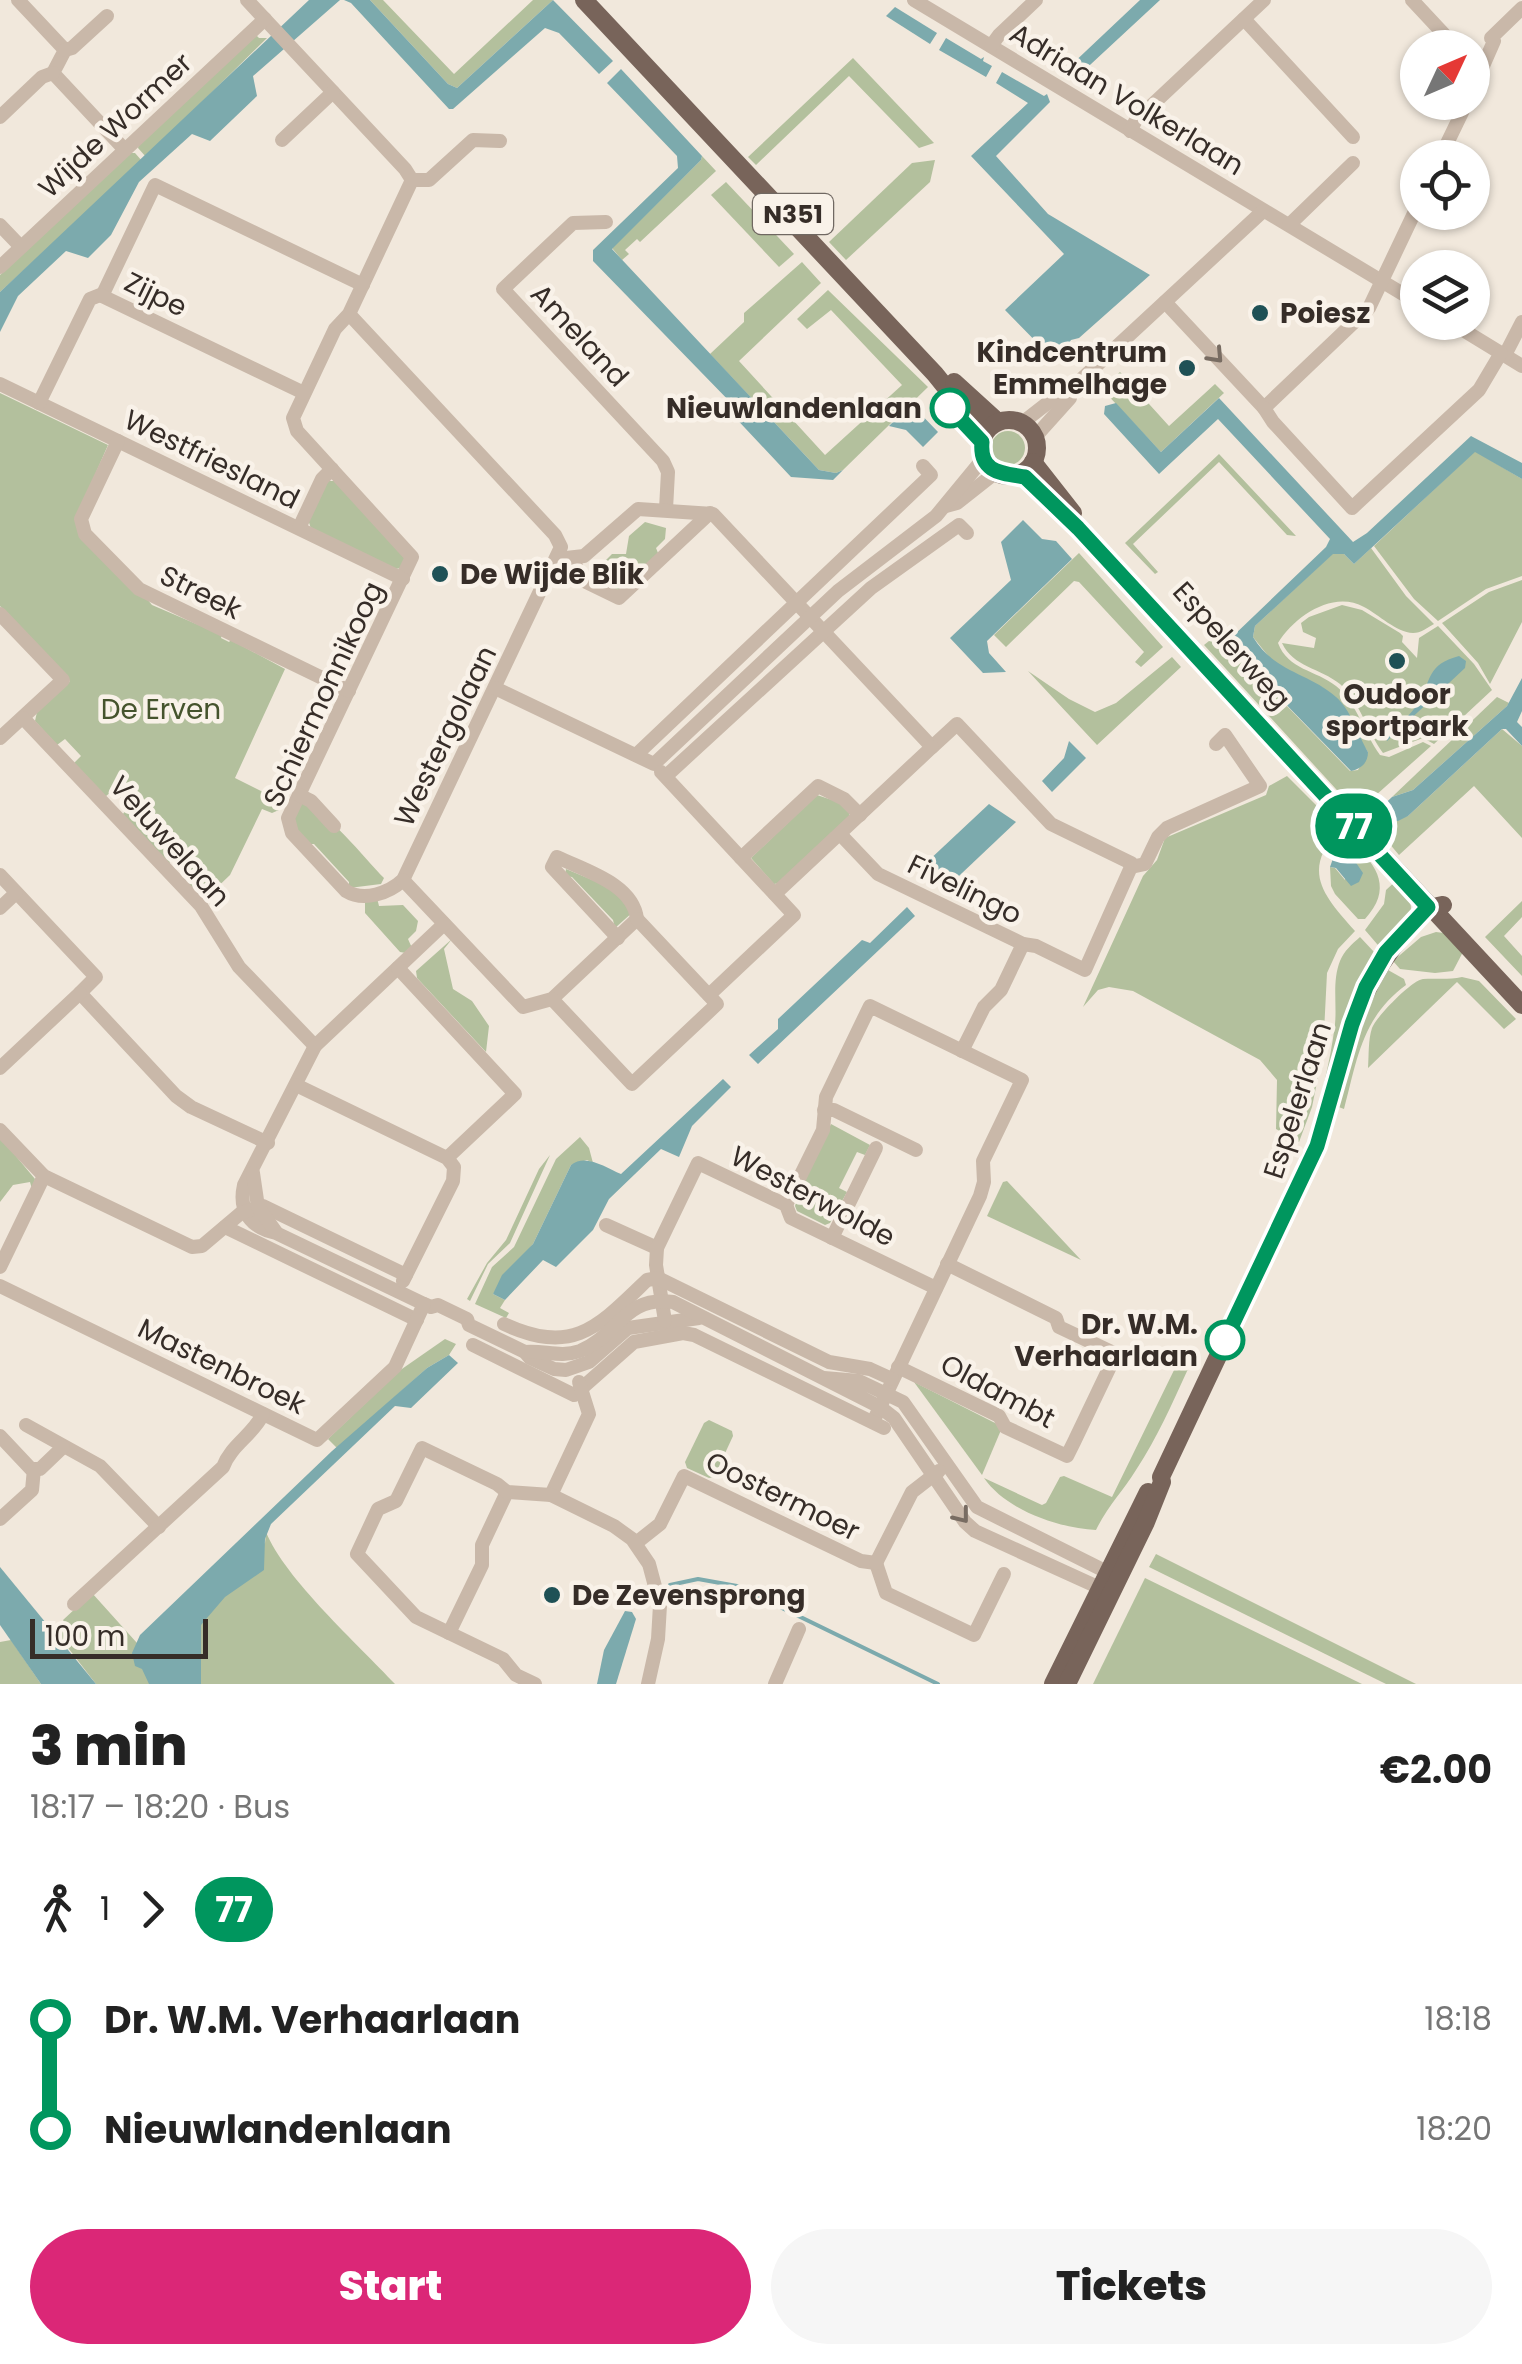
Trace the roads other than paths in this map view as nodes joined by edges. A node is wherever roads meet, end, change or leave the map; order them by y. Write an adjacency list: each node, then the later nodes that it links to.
1 (18, 0): 16 (street)
2 (247, 0): 12 (street)
3 (584, 0): 48 (main road, N351)
4 (592, 0): 48 (main road, N351)
5 (914, 0): 15 (street, Adriaan Volkerlaan)
6 (1036, 0): 15 (street)
7 (1264, 0): 11 (street)
8 (1412, 0): 13 (street)
9 (1522, 8): 14 (street)
10 (107, 16): 16 (street)
11 (1244, 19): 20 (street); 21 (street)
12 (270, 24): 18 (street); 24 (street, Wijde Wormer)
13 (1440, 30)
14 (1490, 38)
15 (992, 46): 20 (street, Adriaan Volkerlaan)
16 (65, 50): 17 (street)
17 (53, 72): 19 (street); 24 (street)
18 (333, 92): 22 (street); 26 (street)
19 (0, 116)
20 (1130, 130): 27 (street, Adriaan Volkerlaan)
21 (1353, 137)
22 (282, 140)
23 (500, 141): 26 (street)
24 (125, 150): 32 (street, Wijde Wormer)
25 (1353, 164): 30 (street)
26 (412, 180): 35 (street)
27 (1263, 211): 30 (street, Adriaan Volkerlaan); 38 (street)
28 (606, 222): 55 (street, Ameland)
29 (0, 225): 32 (street)
30 (1288, 225): 34 (street, Adriaan Volkerlaan)
31 (1406, 230): 34 (street)
32 (21, 247): 33 (street, Wijde Wormer)
33 (0, 267)
34 (1382, 281): 36 (street, Adriaan Volkerlaan); 47 (street)
35 (363, 285): 37 (street); 39 (street)
36 (1400, 292)
37 (102, 296): 45 (street, Zijpe); 46 (street, Zijpe)
38 (1165, 302): 47 (street, one-way to 47); 49 (street)
39 (349, 314): 45 (street); 59 (street)
40 (1522, 322): 42 (street)
41 (1480, 340): 42 (street)
42 (1503, 354): 43 (street); 47 (street)
43 (1522, 366)
44 (0, 384): 46 (street, Westfriesland)
45 (304, 393): 54 (street)
46 (40, 403): 50 (street, Westfriesland)
47 (1264, 408)
48 (991, 429): 49 (main road); 52 (main road)
49 (1028, 430): 53 (main road)
50 (118, 441): 57 (street, Westfriesland); 66 (street, Streek)
51 (923, 466): 61 (street)
52 (989, 466): 53 (main road); 63 (street)
53 (1027, 468): 85 (main road, Espelerweg)
54 (332, 469): 57 (street); 60 (street, Schiermonnikoog)
55 (666, 509): 56 (street); 59 (street)
56 (710, 512): 59 (street); 61 (street)
57 (298, 528): 60 (street, Westfriesland)
58 (967, 532): 64 (street)
59 (565, 559): 65 (street, Westergolaan)
60 (403, 578): 66 (street, Schiermonnikoog)
61 (796, 602): 63 (street); 71 (street)
62 (0, 614): 67 (street)
63 (810, 618): 64 (street); 72 (street)
64 (824, 632): 70 (street); 73 (street)
65 (495, 688): 71 (street); 81 (street, Westergolaan)
66 (349, 691): 74 (street, Schiermonnikoog)
67 (23, 718): 68 (street); 96 (street, Veluwelaan)
68 (0, 738)
69 (1216, 744): 79 (street)
70 (932, 747): 75 (street); 79 (street)
71 (636, 756): 72 (street)
72 (654, 764): 73 (street)
73 (666, 776): 78 (street)
74 (299, 796): 76 (street); 81 (street, Schiermonnikoog)
75 (860, 814): 77 (street); 78 (street)
76 (334, 826)
77 (840, 834): 83 (street); 89 (street, Fivelingo)
78 (741, 858): 83 (street)
79 (1131, 867): 89 (street)
80 (0, 875): 82 (street)
81 (403, 880): 87 (street)
82 (16, 892): 84 (street); 92 (street)
83 (775, 894): 93 (street)
84 (0, 908)
85 (1437, 910): 91 (main road, Espelerweg); 95 (main road, Espelerweg); 144 (main road, Espelerlaan)
86 (637, 920): 88 (street); 88 (street); 93 (street)
87 (444, 924): 90 (street); 94 (street)
88 (618, 938): 94 (street)
89 (1023, 944): 97 (street, Fivelingo)
90 (398, 968): 96 (street); 105 (street)
91 (1522, 988)
92 (80, 993): 98 (street); 102 (street)
93 (709, 996): 94 (street)
94 (552, 999)
95 (1522, 1005)
96 (315, 1046): 99 (street)
97 (962, 1051): 100 (street); 114 (street)
98 (0, 1068)
99 (296, 1085): 102 (street); 105 (street)
100 (824, 1110): 104 (street); 107 (street)
101 (0, 1130): 106 (street)
102 (268, 1143): 108 (street)
103 (876, 1148): 111 (street)
104 (916, 1150)
105 (451, 1154): 115 (street)
106 (44, 1176): 110 (street); 113 (street)
107 (786, 1206): 111 (street, Westerwolde); 112 (street, Westerwolde)
108 (251, 1210): 110 (street); 115 (street); 119 (street)
109 (606, 1224): 112 (street)
110 (224, 1226): 123 (street)
111 (832, 1238): 118 (street, Westerwolde)
112 (657, 1248): 116 (street, Westerwolde)
113 (1, 1262)
114 (947, 1264): 118 (street); 129 (street, Oldambt)
115 (406, 1275): 119 (street)
116 (658, 1278): 120 (street, Westerwolde); 127 (street); 129 (street)
117 (0, 1286): 130 (street, Mastenbroek)
118 (936, 1288): 129 (street)
119 (398, 1291): 121 (street)
120 (661, 1300): 122 (street); 124 (street, Westerwolde); 127 (street)
121 (428, 1306): 123 (street, Mastenbroek); 127 (street)
122 (699, 1318): 124 (street); 129 (street)
123 (417, 1320): 130 (street, Mastenbroek)
124 (664, 1321): 127 (street)
125 (512, 1326): 127 (street)
126 (476, 1350): 128 (street)
127 (574, 1353): 128 (street)
128 (582, 1390): 129 (street); 138 (street)
129 (885, 1399): 134 (street); 136 (street)
130 (263, 1414): 140 (street)
131 (26, 1426): 133 (street)
132 (0, 1436): 135 (street)
133 (64, 1447): 135 (street); 140 (street)
134 (946, 1466): 136 (street, Oostermoer); 144 (street)
135 (34, 1469): 139 (street)
136 (933, 1475): 142 (street, Oostermoer); 144 (street, one-way to 144)
137 (507, 1492): 138 (street); 147 (street); 147 (street)
138 (551, 1495): 141 (street)
139 (0, 1520)
140 (159, 1528): 145 (street)
141 (636, 1543): 142 (street, Oostermoer); 149 (street)
142 (876, 1563): 143 (street)
143 (1004, 1574)
144 (1108, 1582): 151 (main road, Espelerlaan); 152 (main road, Espelerlaan)
145 (74, 1604)
146 (798, 1628): 150 (street)
147 (454, 1636): 148 (street)
148 (534, 1684)
149 (648, 1684)
150 (775, 1684)
151 (1054, 1684)
152 (1067, 1684)

